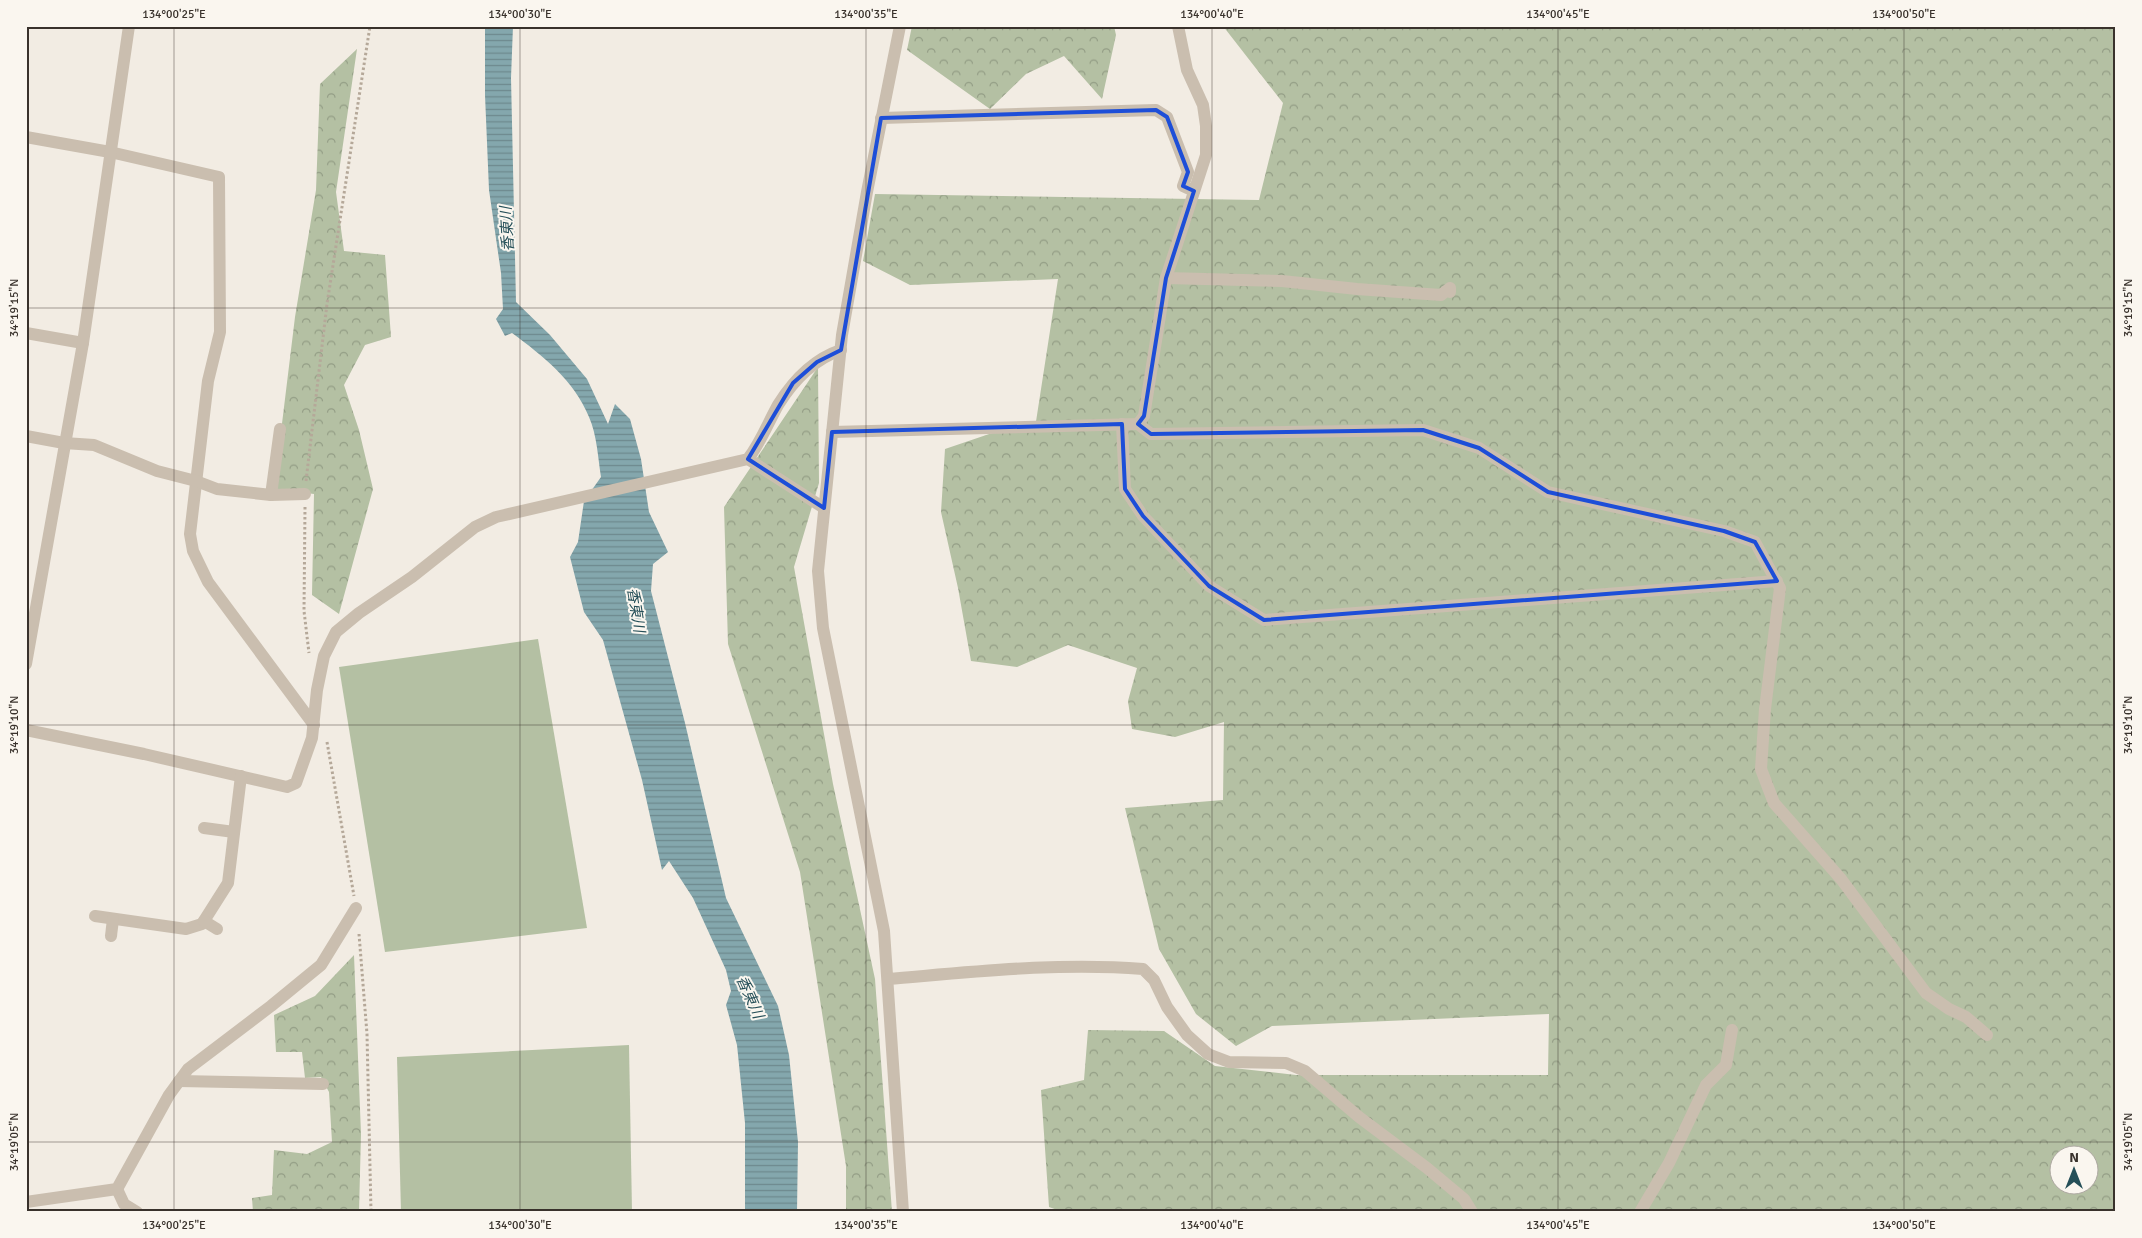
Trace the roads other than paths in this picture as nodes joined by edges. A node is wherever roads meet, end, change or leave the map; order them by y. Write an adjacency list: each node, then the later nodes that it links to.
1 (129, 26): 6 (street)
2 (900, 26): 4 (street)
3 (1178, 26): 7 (street)
4 (881, 118): 7 (street); 12 (street)
5 (26, 137): 6 (street)
6 (110, 152): 11 (street); 20 (street)
7 (1194, 191): 8 (street)
8 (1166, 278): 9 (street); 14 (street)
9 (1450, 292)
10 (26, 333): 11 (street)
11 (83, 343): 18 (street)
12 (841, 350): 16 (street); 19 (street)
13 (1122, 424): 14 (street); 16 (street); 24 (street)
14 (1138, 424): 24 (street)
15 (280, 429): 22 (street)
16 (832, 432): 23 (street)
17 (26, 436): 18 (street)
18 (64, 443): 20 (street); 25 (street)
19 (748, 458): 23 (street); 26 (street)
20 (196, 481): 22 (street); 26 (street)
21 (305, 494): 22 (street)
22 (271, 495)
23 (824, 508): 37 (street)
24 (1777, 581): 39 (street)
25 (26, 664)
26 (314, 725): 28 (street)
27 (26, 730): 28 (street)
28 (242, 776): 30 (street)
29 (204, 828): 30 (street)
30 (234, 832): 34 (street)
31 (356, 908): 40 (street)
32 (95, 916): 33 (street)
33 (113, 919): 34 (street); 36 (street)
34 (204, 921): 35 (street)
35 (217, 930)
36 (111, 936)
37 (888, 979): 45 (street); 46 (street)
38 (1732, 1030): 47 (street)
39 (1986, 1035)
40 (179, 1080): 41 (street); 42 (street)
41 (323, 1084)
42 (117, 1189): 43 (street); 44 (street)
43 (26, 1202)
44 (137, 1212)
45 (903, 1212)
46 (1472, 1212)
47 (1640, 1212)

